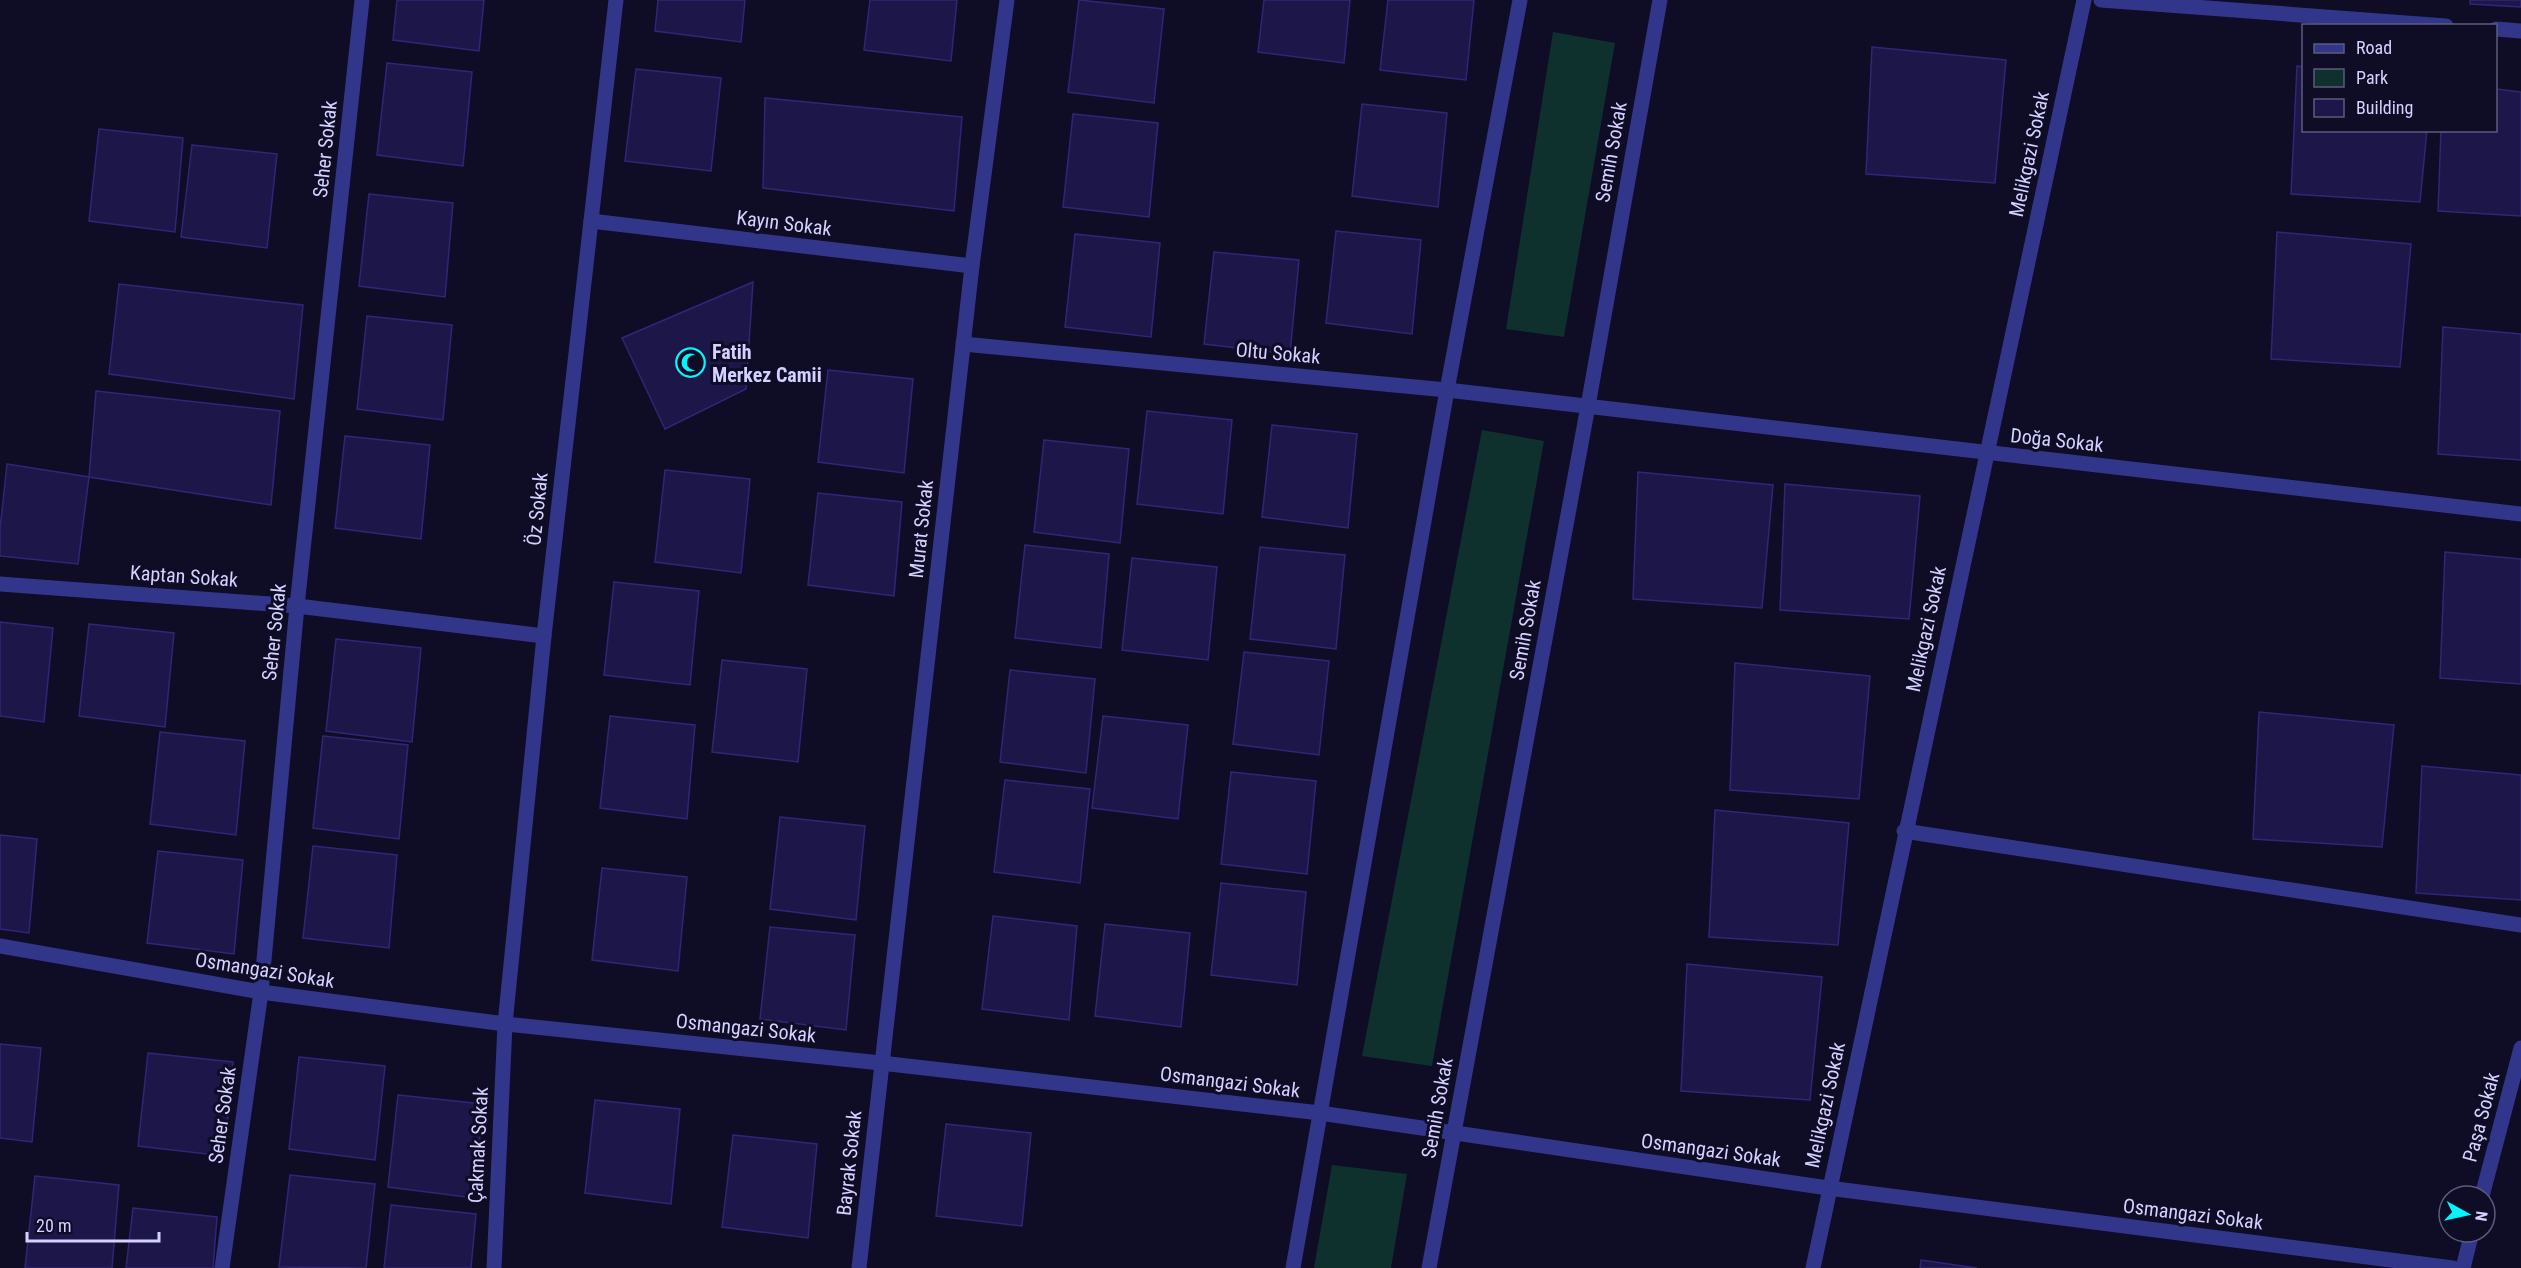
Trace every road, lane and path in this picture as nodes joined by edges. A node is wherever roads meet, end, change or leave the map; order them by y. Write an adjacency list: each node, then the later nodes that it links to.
1 (362, 0): 19 (street, Seher Sokak)
2 (616, 0): 11 (street, Öz Sokak)
3 (1007, 0): 12 (street, Murat Sokak)
4 (1520, 0): 14 (street)
5 (1660, 0): 15 (street, Semih Sokak)
6 (2084, 0): 16 (street, Melikgazi Sokak)
7 (2101, 0): 8 (street)
8 (2419, 24)
9 (2497, 29): 10 (street)
10 (2521, 31)
11 (591, 221): 12 (street, Kayın Sokak); 20 (street, Öz Sokak)
12 (972, 266): 13 (street, Murat Sokak)
13 (963, 344): 14 (street, Oltu Sokak); 27 (street, Murat Sokak)
14 (1447, 390): 15 (street, Oltu Sokak); 28 (street)
15 (1588, 406): 16 (street, Doğa Sokak); 29 (street, Semih Sokak)
16 (1985, 454): 17 (street, Doğa Sokak); 21 (street, Melikgazi Sokak)
17 (2521, 514)
18 (0, 584): 19 (street, Kaptan Sokak)
19 (297, 606): 20 (street, Kaptan Sokak); 24 (street, Seher Sokak)
20 (544, 636): 25 (street, Öz Sokak)
21 (1905, 831): 22 (street); 31 (street, Melikgazi Sokak)
22 (2521, 924)
23 (0, 946): 24 (street, Osmangazi Sokak)
24 (261, 992): 25 (street, Osmangazi Sokak); 33 (street, Seher Sokak)
25 (505, 1024): 27 (street, Osmangazi Sokak); 34 (street, Çakmak Sokak)
26 (2521, 1048): 30 (street, Paşa Sokak)
27 (882, 1063): 28 (street, Osmangazi Sokak); 35 (street, Bayrak Sokak)
28 (1320, 1113): 29 (street, Osmangazi Sokak); 36 (street)
29 (1454, 1133): 31 (street, Osmangazi Sokak); 37 (street, Semih Sokak)
30 (2485, 1184)
31 (1828, 1188): 38 (street, Melikgazi Sokak); 39 (street, Osmangazi Sokak)
32 (2469, 1244): 40 (street)
33 (222, 1268)
34 (494, 1268)
35 (859, 1268)
36 (1293, 1268)
37 (1429, 1268)
38 (1813, 1268)
39 (2453, 1268)
40 (2463, 1268)

